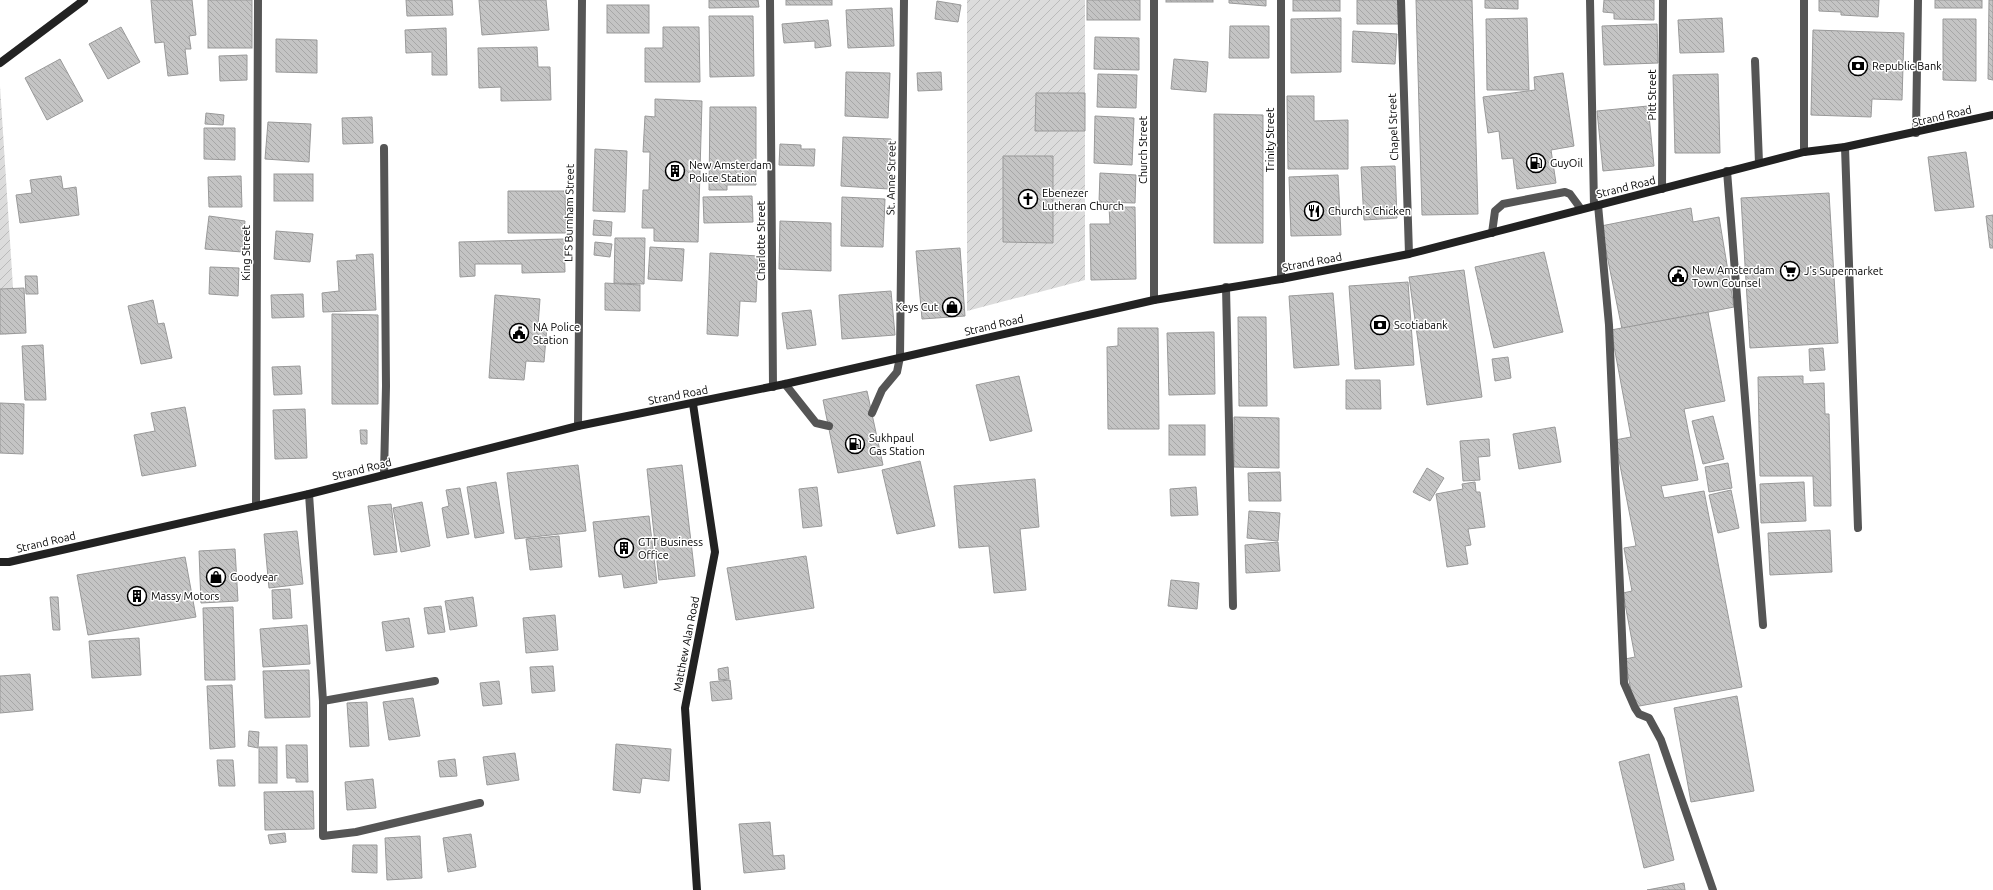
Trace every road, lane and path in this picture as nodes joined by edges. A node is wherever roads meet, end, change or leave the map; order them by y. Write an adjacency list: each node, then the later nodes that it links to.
1 (84, 0): 13 (street)
2 (258, 0): 40 (street, King Street)
3 (582, 0): 36 (street, LFS Burnham Street)
4 (770, 0): 33 (street, Charlotte Street)
5 (904, 0): 31 (street, St. Anne Street)
6 (1154, 0): 30 (street, Church Street)
7 (1281, 0): 28 (street, Trinity Street)
8 (1401, 0): 27 (street, Chapel Street)
9 (1590, 0): 24 (street)
10 (1663, 0): 23 (street, Pitt Street)
11 (1804, 0): 20 (street)
12 (1918, 0): 17 (street)
13 (75, 4): 15 (street)
14 (1755, 60): 21 (street)
15 (0, 63)
16 (1993, 115): 17 (street, Strand Road)
17 (1916, 133): 19 (street, Strand Road)
18 (384, 148): 38 (street)
19 (1845, 148): 20 (street, Strand Road); 41 (street)
20 (1804, 152): 21 (street, Strand Road)
21 (1759, 163): 22 (street, Strand Road)
22 (1727, 171): 23 (street, Strand Road); 44 (street)
23 (1662, 189): 24 (street, Strand Road)
24 (1596, 206): 25 (street, Strand Road); 49 (street)
25 (1581, 209): 26 (street, Strand Road); 26 (street)
26 (1492, 233): 27 (street, Strand Road)
27 (1409, 254): 28 (street, Strand Road)
28 (1281, 279): 29 (street, Strand Road)
29 (1226, 287): 30 (street, Strand Road); 43 (street)
30 (1154, 300): 31 (street, Strand Road)
31 (900, 357): 32 (street, Strand Road); 35 (street, St. Anne Street)
32 (785, 384): 33 (street, Strand Road); 37 (street)
33 (773, 387): 34 (street, Strand Road)
34 (693, 404): 36 (street, Strand Road); 48 (street, Matthew Alan Road)
35 (872, 413)
36 (578, 426): 38 (street, Strand Road)
37 (829, 426)
38 (384, 475): 39 (street, Strand Road)
39 (309, 494): 40 (street, Strand Road); 46 (street)
40 (256, 506): 42 (street, Strand Road)
41 (1858, 528)
42 (0, 562)
43 (1233, 606)
44 (1763, 625)
45 (435, 681): 46 (street)
46 (323, 701): 47 (street)
47 (480, 803)
48 (697, 890)
49 (1713, 890)

